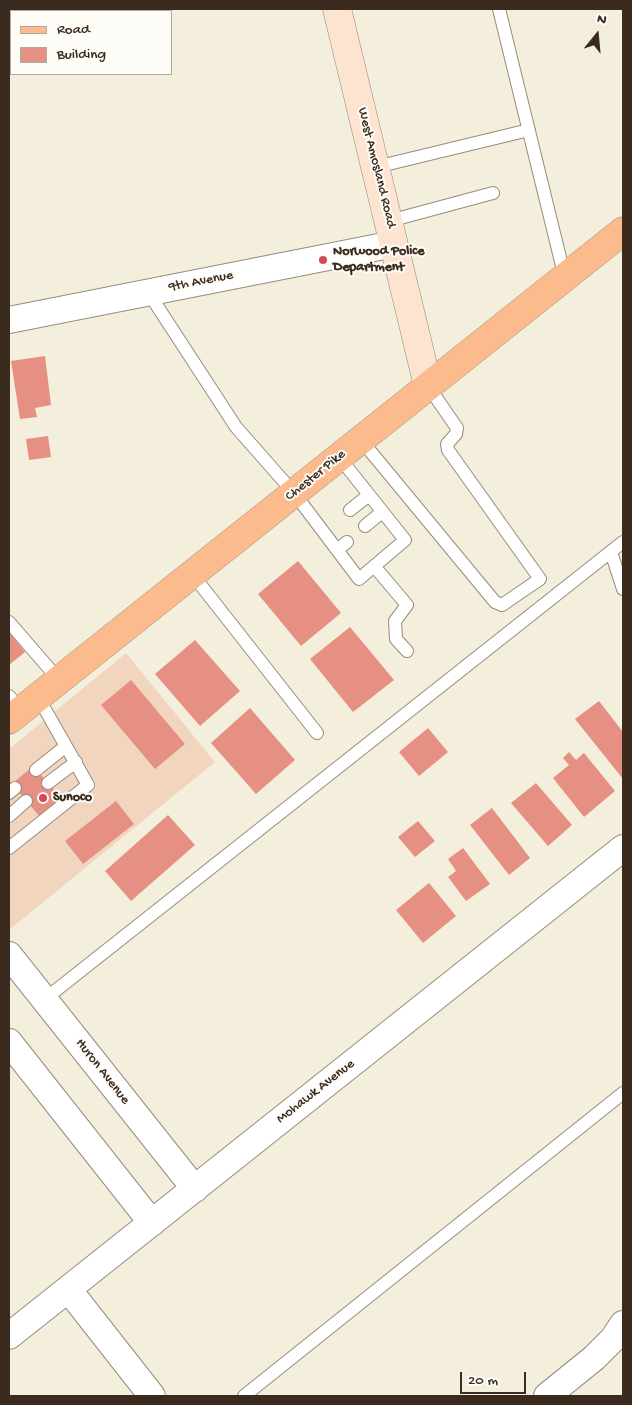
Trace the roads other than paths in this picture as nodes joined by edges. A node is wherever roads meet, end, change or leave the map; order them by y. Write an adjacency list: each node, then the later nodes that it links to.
1 (337, 9): 4 (street, West Amosland Road)
2 (499, 9): 3 (lane)
3 (528, 130): 4 (lane); 8 (lane)
4 (376, 167): 7 (street, West Amosland Road)
5 (493, 193): 7 (lane)
6 (623, 231): 8 (main road, Chester Pike)
7 (392, 233): 9 (street, 9th Avenue); 11 (street, West Amosland Road)
8 (565, 278): 11 (main road, Chester Pike)
9 (148, 292): 10 (street, 9th Avenue); 14 (lane)
10 (9, 320)
11 (428, 386): 12 (main road, Chester Pike); 23 (lane)
12 (361, 440): 13 (main road, Chester Pike); 23 (lane)
13 (339, 457): 14 (main road, Chester Pike); 15 (lane)
14 (294, 493): 21 (lane); 22 (main road, Chester Pike)
15 (369, 495): 16 (lane); 17 (lane)
16 (350, 510)
17 (382, 512): 18 (lane); 21 (lane)
18 (365, 526)
19 (623, 542): 20 (lane)
20 (611, 552): 24 (lane); 25 (lane)
21 (374, 566): 27 (lane)
22 (192, 574): 28 (main road, Chester Pike); 29 (lane)
23 (540, 579): 25 (lane)
24 (623, 589)
25 (554, 598): 39 (lane)
26 (9, 622): 28 (lane)
27 (407, 651)
28 (27, 701): 30 (lane)
29 (317, 733)
30 (66, 746): 31 (lane); 32 (lane)
31 (76, 762): 33 (lane); 36 (lane)
32 (36, 770)
33 (48, 783)
34 (26, 801): 35 (lane)
35 (9, 816)
36 (9, 848)
37 (623, 848): 42 (street, Mohawk Avenue)
38 (9, 954): 39 (street, Huron Avenue)
39 (45, 1000): 42 (street, Huron Avenue)
40 (9, 1042): 43 (street)
41 (623, 1093): 48 (lane)
42 (195, 1189): 43 (street, Mohawk Avenue)
43 (152, 1223): 44 (street, Mohawk Avenue)
44 (68, 1289): 46 (street, Mohawk Avenue); 47 (street)
45 (623, 1324): 49 (street)
46 (9, 1336)
47 (152, 1396)
48 (244, 1396)
49 (547, 1396)

